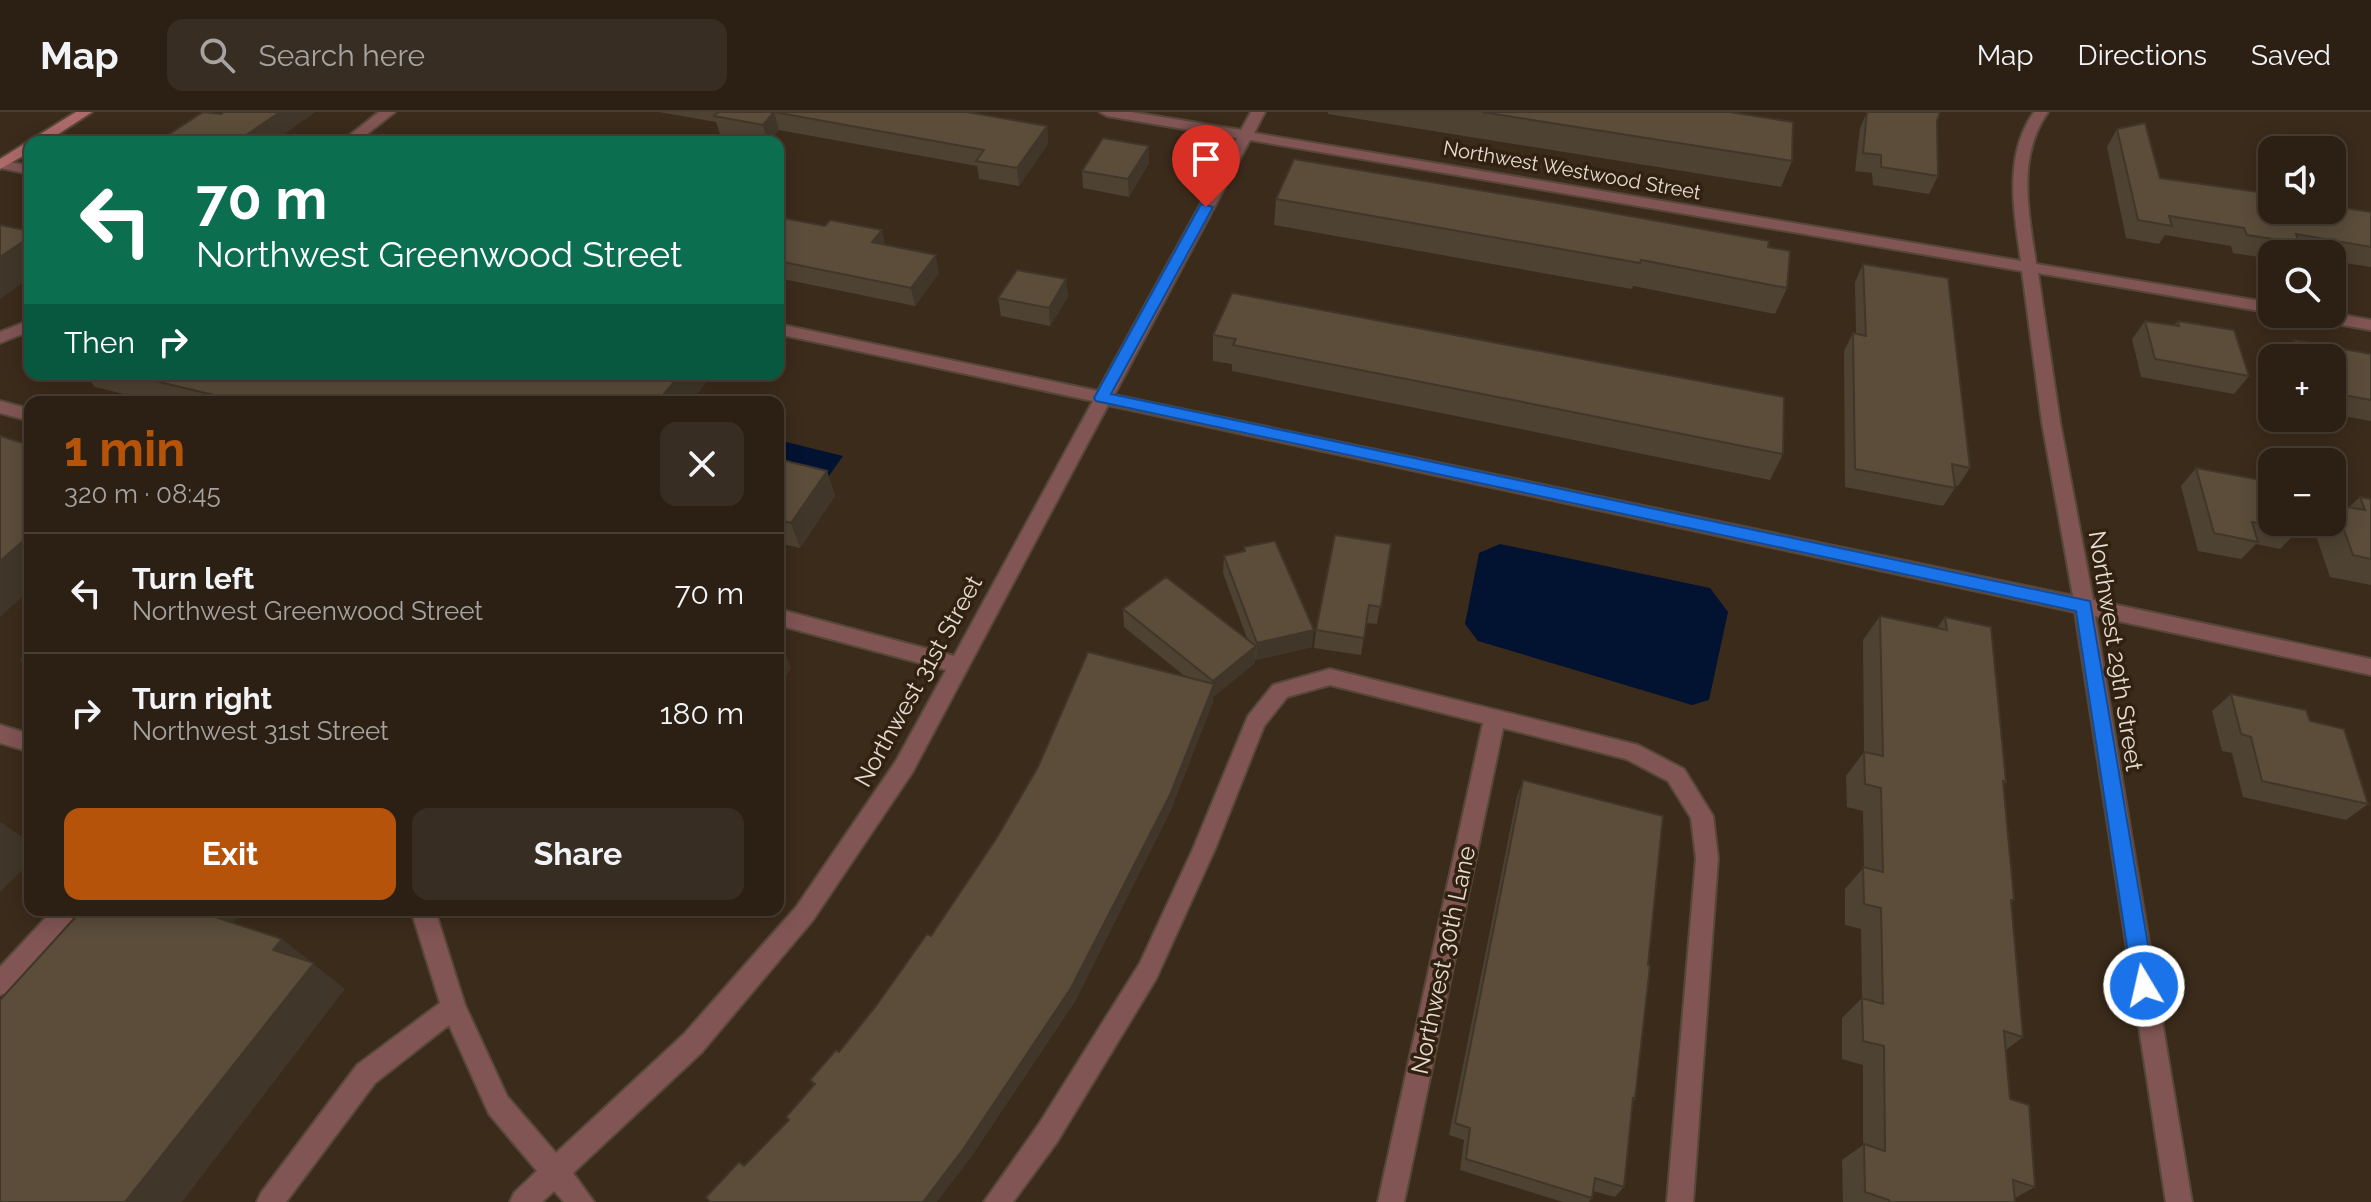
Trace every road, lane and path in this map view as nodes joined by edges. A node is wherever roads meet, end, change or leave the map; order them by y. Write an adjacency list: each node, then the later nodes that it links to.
1 (85, 112): 7 (main road)
2 (388, 112): 8 (street)
3 (1107, 112): 6 (street, Northwest Westwood Street)
4 (1258, 112): 6 (street, Northwest 31st Street)
5 (2041, 112): 12 (street, Northwest 29th Street)
6 (1244, 135): 12 (street, Northwest Westwood Street); 19 (street, Northwest 31st Street)
7 (47, 136)
8 (356, 136)
9 (24, 150): 10 (main road)
10 (0, 164): 11 (street)
11 (24, 169)
12 (2030, 267): 13 (street, Northwest Westwood Street); 22 (street, Northwest 29th Street)
13 (2258, 306)
14 (2346, 321): 15 (street)
15 (2371, 325)
16 (24, 328): 18 (street)
17 (784, 330): 19 (street)
18 (0, 338)
19 (1102, 398): 22 (street); 24 (street, Northwest 31st Street)
20 (0, 407): 21 (street)
21 (24, 413)
22 (2084, 606): 25 (street); 40 (street, Northwest 29th Street)
23 (784, 619): 24 (street)
24 (959, 665): 33 (street, Northwest 31st Street)
25 (2371, 667)
26 (1495, 718): 37 (street); 38 (street, Northwest 30th Lane); 39 (street)
27 (0, 734): 28 (street)
28 (24, 741)
29 (62, 916): 31 (street)
30 (425, 916): 32 (street)
31 (0, 984)
32 (453, 1007): 33 (street); 34 (street)
33 (556, 1173): 35 (street, Northwest 31st Street); 36 (street)
34 (270, 1202)
35 (523, 1202)
36 (581, 1202)
37 (997, 1202)
38 (1391, 1202)
39 (1680, 1202)
40 (2179, 1202)

